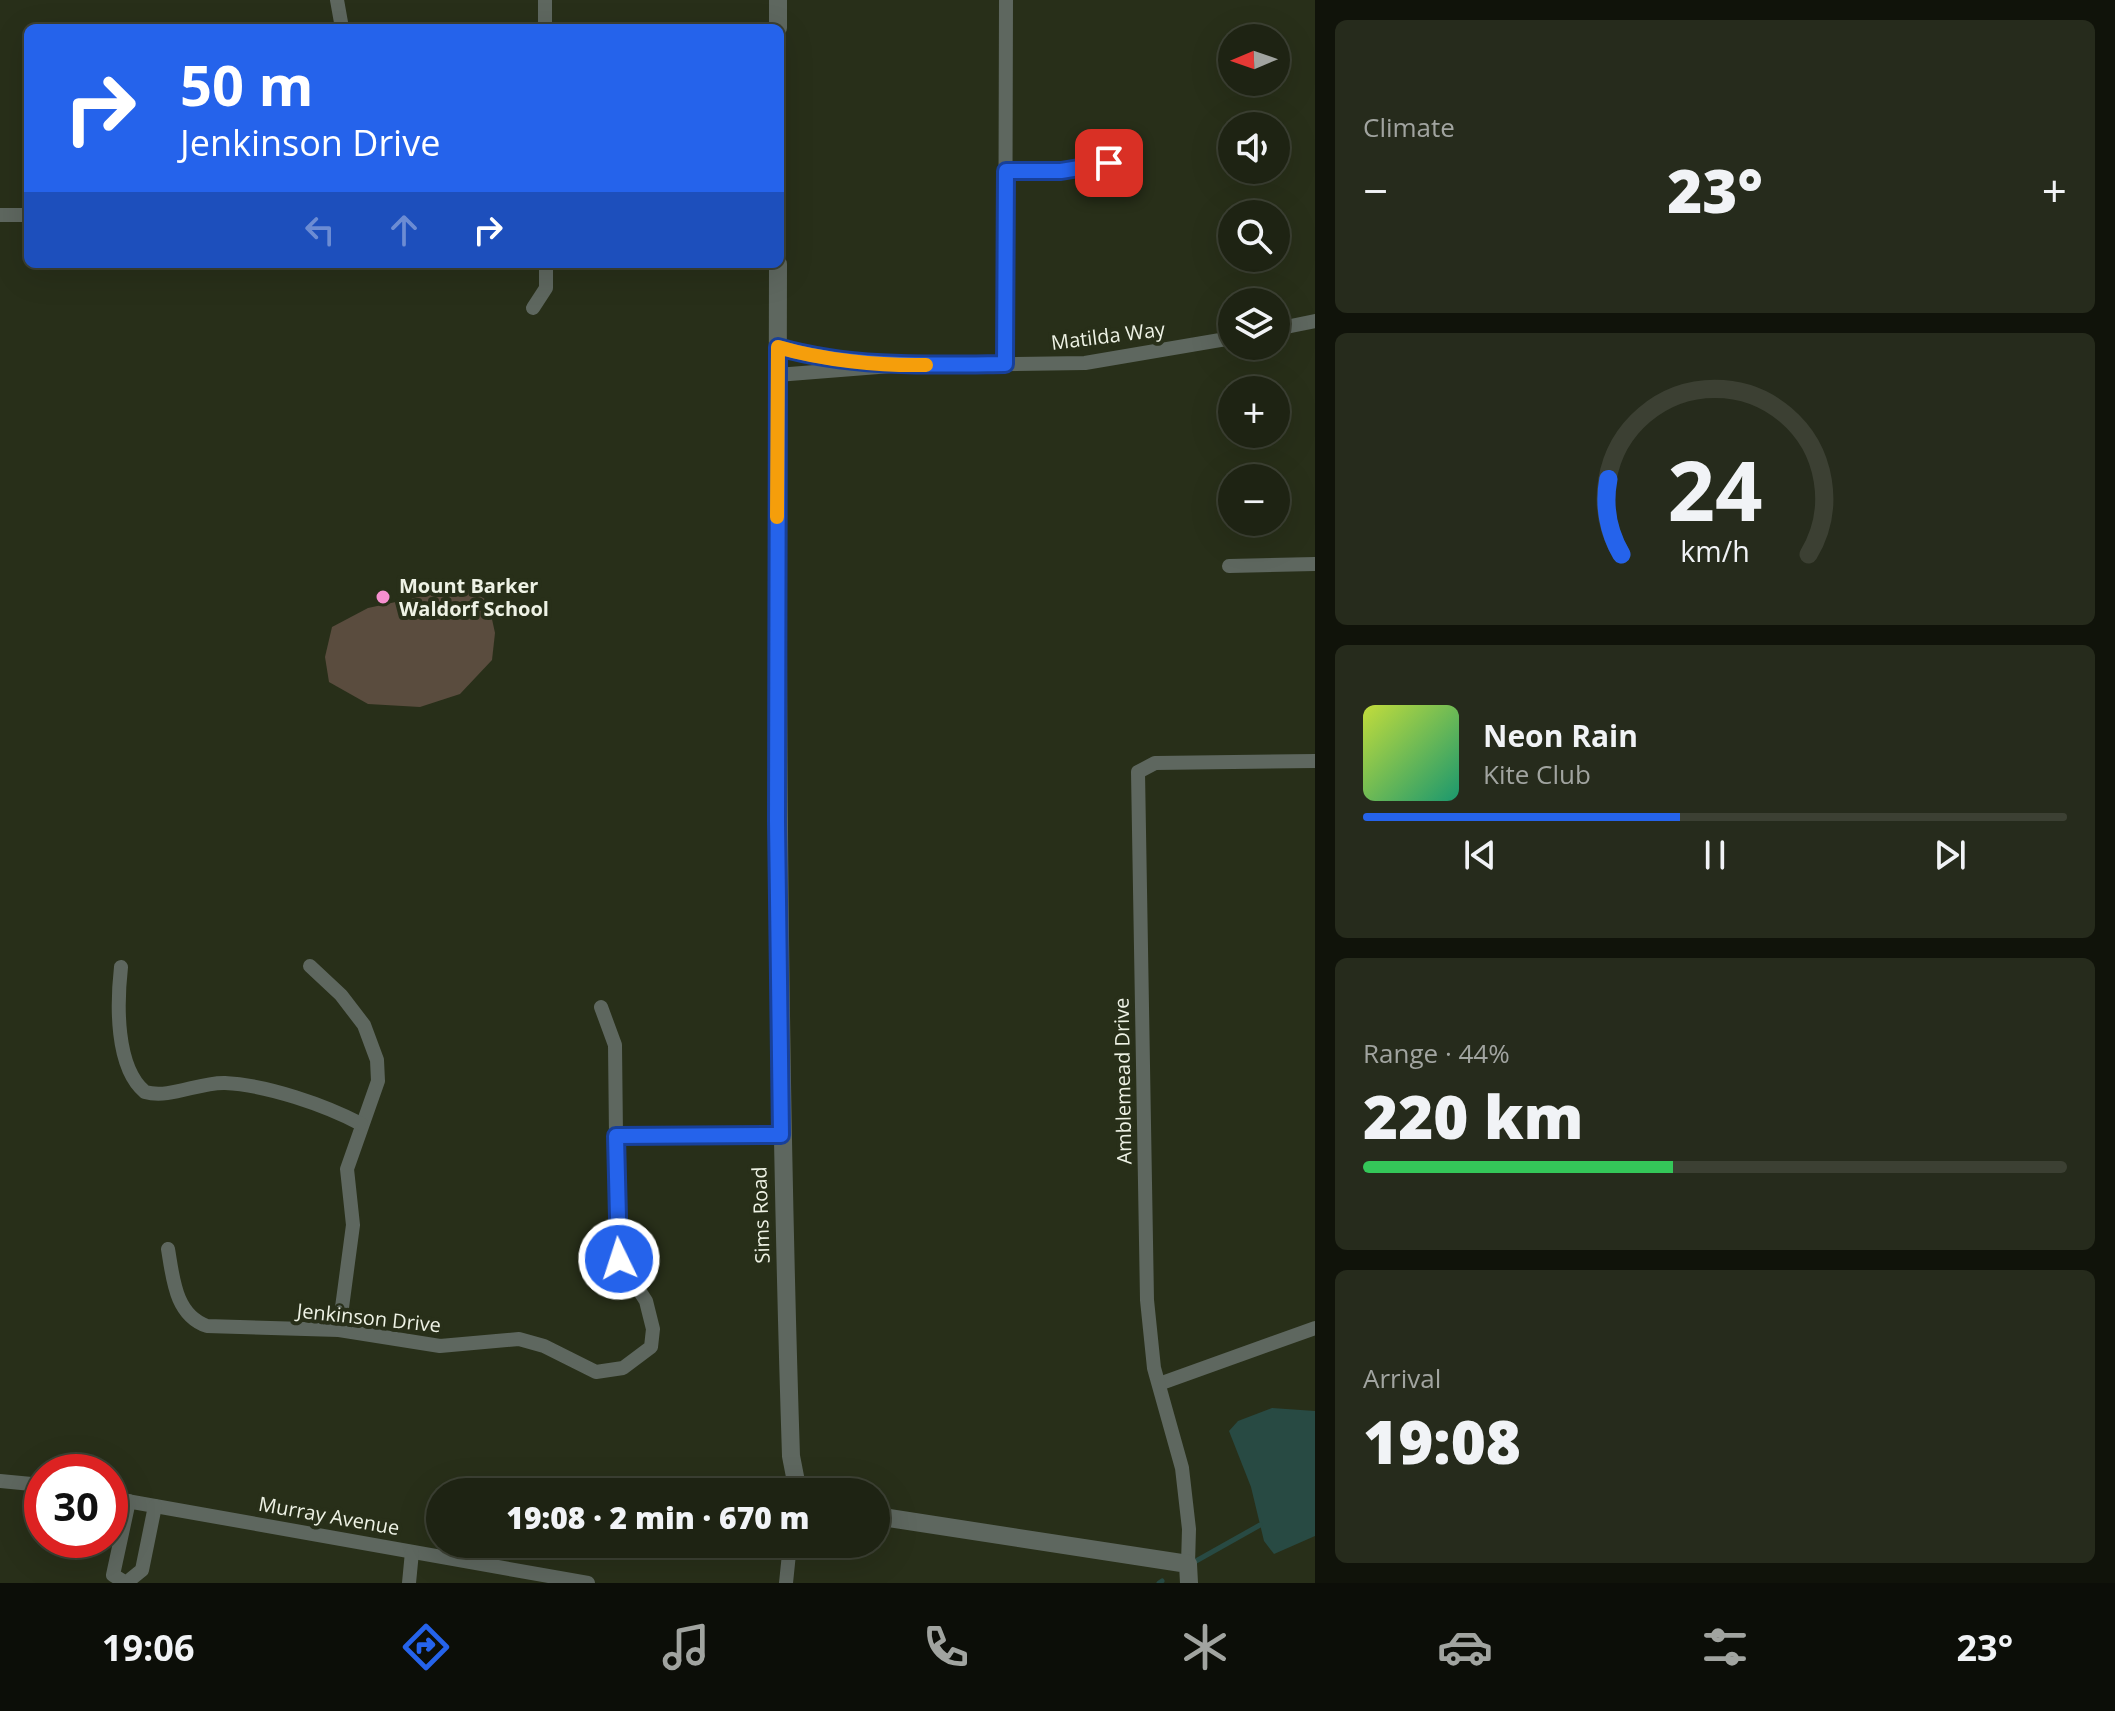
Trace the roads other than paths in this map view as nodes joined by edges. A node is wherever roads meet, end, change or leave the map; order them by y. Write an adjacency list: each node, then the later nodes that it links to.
1 (337, 0): 5 (street)
2 (545, 0): 6 (street)
3 (778, 0): 7 (street)
4 (1006, 0): 9 (street)
5 (341, 24)
6 (545, 24)
7 (778, 24)
8 (1133, 159): 9 (street)
9 (1006, 171): 19 (street)
10 (0, 215): 11 (street)
11 (24, 215)
12 (546, 268): 14 (street)
13 (778, 268): 18 (street, Sims Road)
14 (533, 308)
15 (1315, 321): 16 (street)
16 (1290, 326)
17 (1218, 340): 19 (street, Matilda Way)
18 (778, 347): 20 (street, Matilda Way); 21 (street, Sims Road)
19 (1005, 364): 20 (street, Matilda Way)
20 (891, 366): 21 (street, Matilda Way)
21 (777, 375): 29 (street, Sims Road)
22 (1315, 564): 23 (street)
23 (1229, 566)
24 (1315, 761): 34 (street, Amblemead Drive)
25 (310, 966): 28 (street)
26 (121, 967): 28 (street)
27 (601, 1007): 30 (street, Jenkinson Drive)
28 (361, 1124): 33 (street)
29 (781, 1135): 30 (street); 35 (street, Sims Road)
30 (616, 1136): 33 (street, Jenkinson Drive)
31 (168, 1249): 33 (street, Jenkinson Drive)
32 (1315, 1328): 34 (street)
33 (339, 1330)
34 (1159, 1384): 43 (street, Amblemead Drive)
35 (795, 1478)
36 (0, 1481): 37 (street)
37 (24, 1483)
38 (129, 1501): 39 (street, Murray Avenue); 39 (street)
39 (155, 1506): 41 (street, Murray Avenue)
40 (890, 1519): 43 (street)
41 (412, 1552): 44 (street); 45 (street, Murray Avenue)
42 (789, 1558): 46 (street)
43 (1188, 1574)
44 (409, 1583)
45 (588, 1583)
46 (786, 1583)

